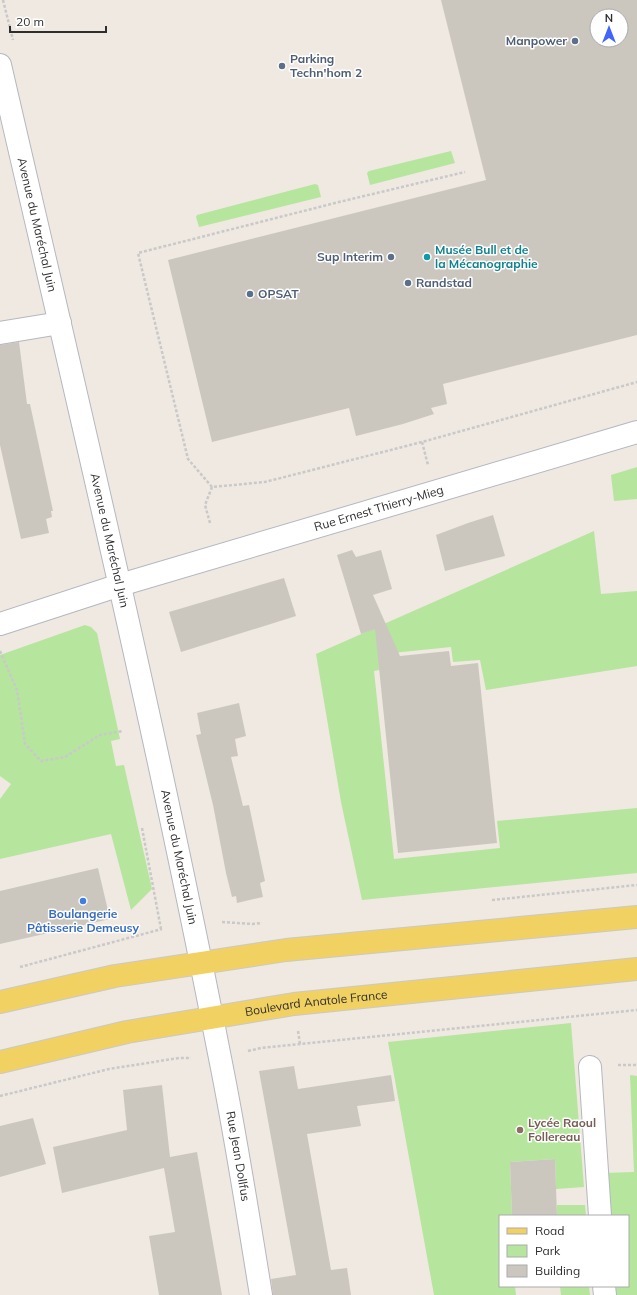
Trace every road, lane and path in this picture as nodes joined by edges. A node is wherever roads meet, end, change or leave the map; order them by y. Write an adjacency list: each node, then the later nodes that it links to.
1 (0, 65): 3 (street, Avenue du Maréchal Juin)
2 (465, 172): 9 (path)
3 (60, 323): 4 (street); 11 (street, Avenue du Maréchal Juin)
4 (0, 333)
5 (637, 382): 7 (path)
6 (637, 432): 11 (street, Rue Ernest Thierry-Mieg)
7 (422, 442): 8 (path); 9 (path)
8 (427, 461)
9 (212, 487): 10 (path)
10 (210, 523)
11 (120, 585): 12 (street, Rue Ernest Thierry-Mieg); 16 (street, Avenue du Maréchal Juin)
12 (0, 624)
13 (0, 651): 14 (path)
14 (124, 731)
15 (637, 917): 16 (main road)
16 (201, 962): 18 (main road); 20 (street, Avenue du Maréchal Juin)
17 (637, 969): 20 (main road, Boulevard Anatole France)
18 (0, 1002)
19 (637, 1010): 21 (path)
20 (211, 1018): 21 (street, Rue Jean Dollfus); 22 (main road, Boulevard Anatole France)
21 (220, 1058): 24 (path); 26 (street, Rue Jean Dollfus)
22 (0, 1062)
23 (590, 1067): 25 (street)
24 (0, 1096)
25 (600, 1215)
26 (262, 1295)

